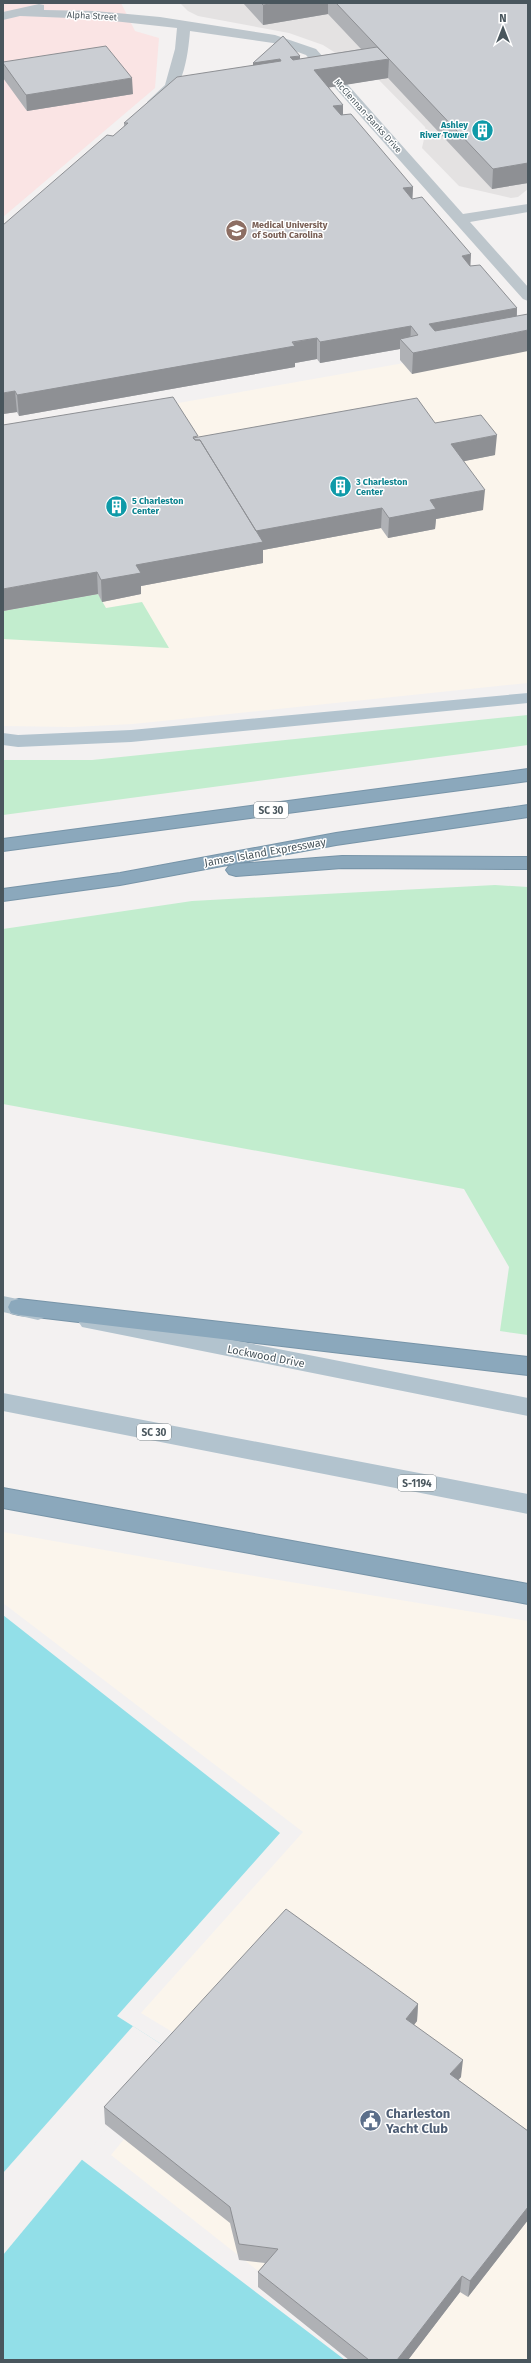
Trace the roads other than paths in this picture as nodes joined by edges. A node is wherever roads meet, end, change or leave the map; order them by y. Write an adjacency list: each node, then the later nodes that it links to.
1 (55, 3): 3 (lane, Alpha Street)
2 (145, 4): 5 (lane)
3 (24, 13): 4 (lane, Alpha Street); 5 (lane, Alpha Street)
4 (3, 16)
5 (160, 21): 6 (lane, McClennan-Banks Drive)
6 (184, 26): 7 (lane); 9 (lane, McClennan-Banks Drive)
7 (142, 112)
8 (528, 208): 9 (lane)
9 (462, 219): 10 (lane, McClennan-Banks Drive)
10 (528, 296)
11 (528, 698): 12 (main road)
12 (3, 739)
13 (528, 775): 15 (highway, SC 30)
14 (528, 811): 17 (highway, James Island Expressway)
15 (9, 844)
16 (528, 863): 17 (highway)
17 (120, 879): 18 (highway, James Island Expressway)
18 (12, 894)
19 (11, 1306): 20 (highway); 22 (main road, Lockwood Drive)
20 (528, 1366)
21 (3, 1402): 23 (main road, SC 30)
22 (528, 1407)
23 (306, 1462): 25 (main road, S-1194)
24 (3, 1498): 26 (highway)
25 (528, 1504)
26 (528, 1594)

